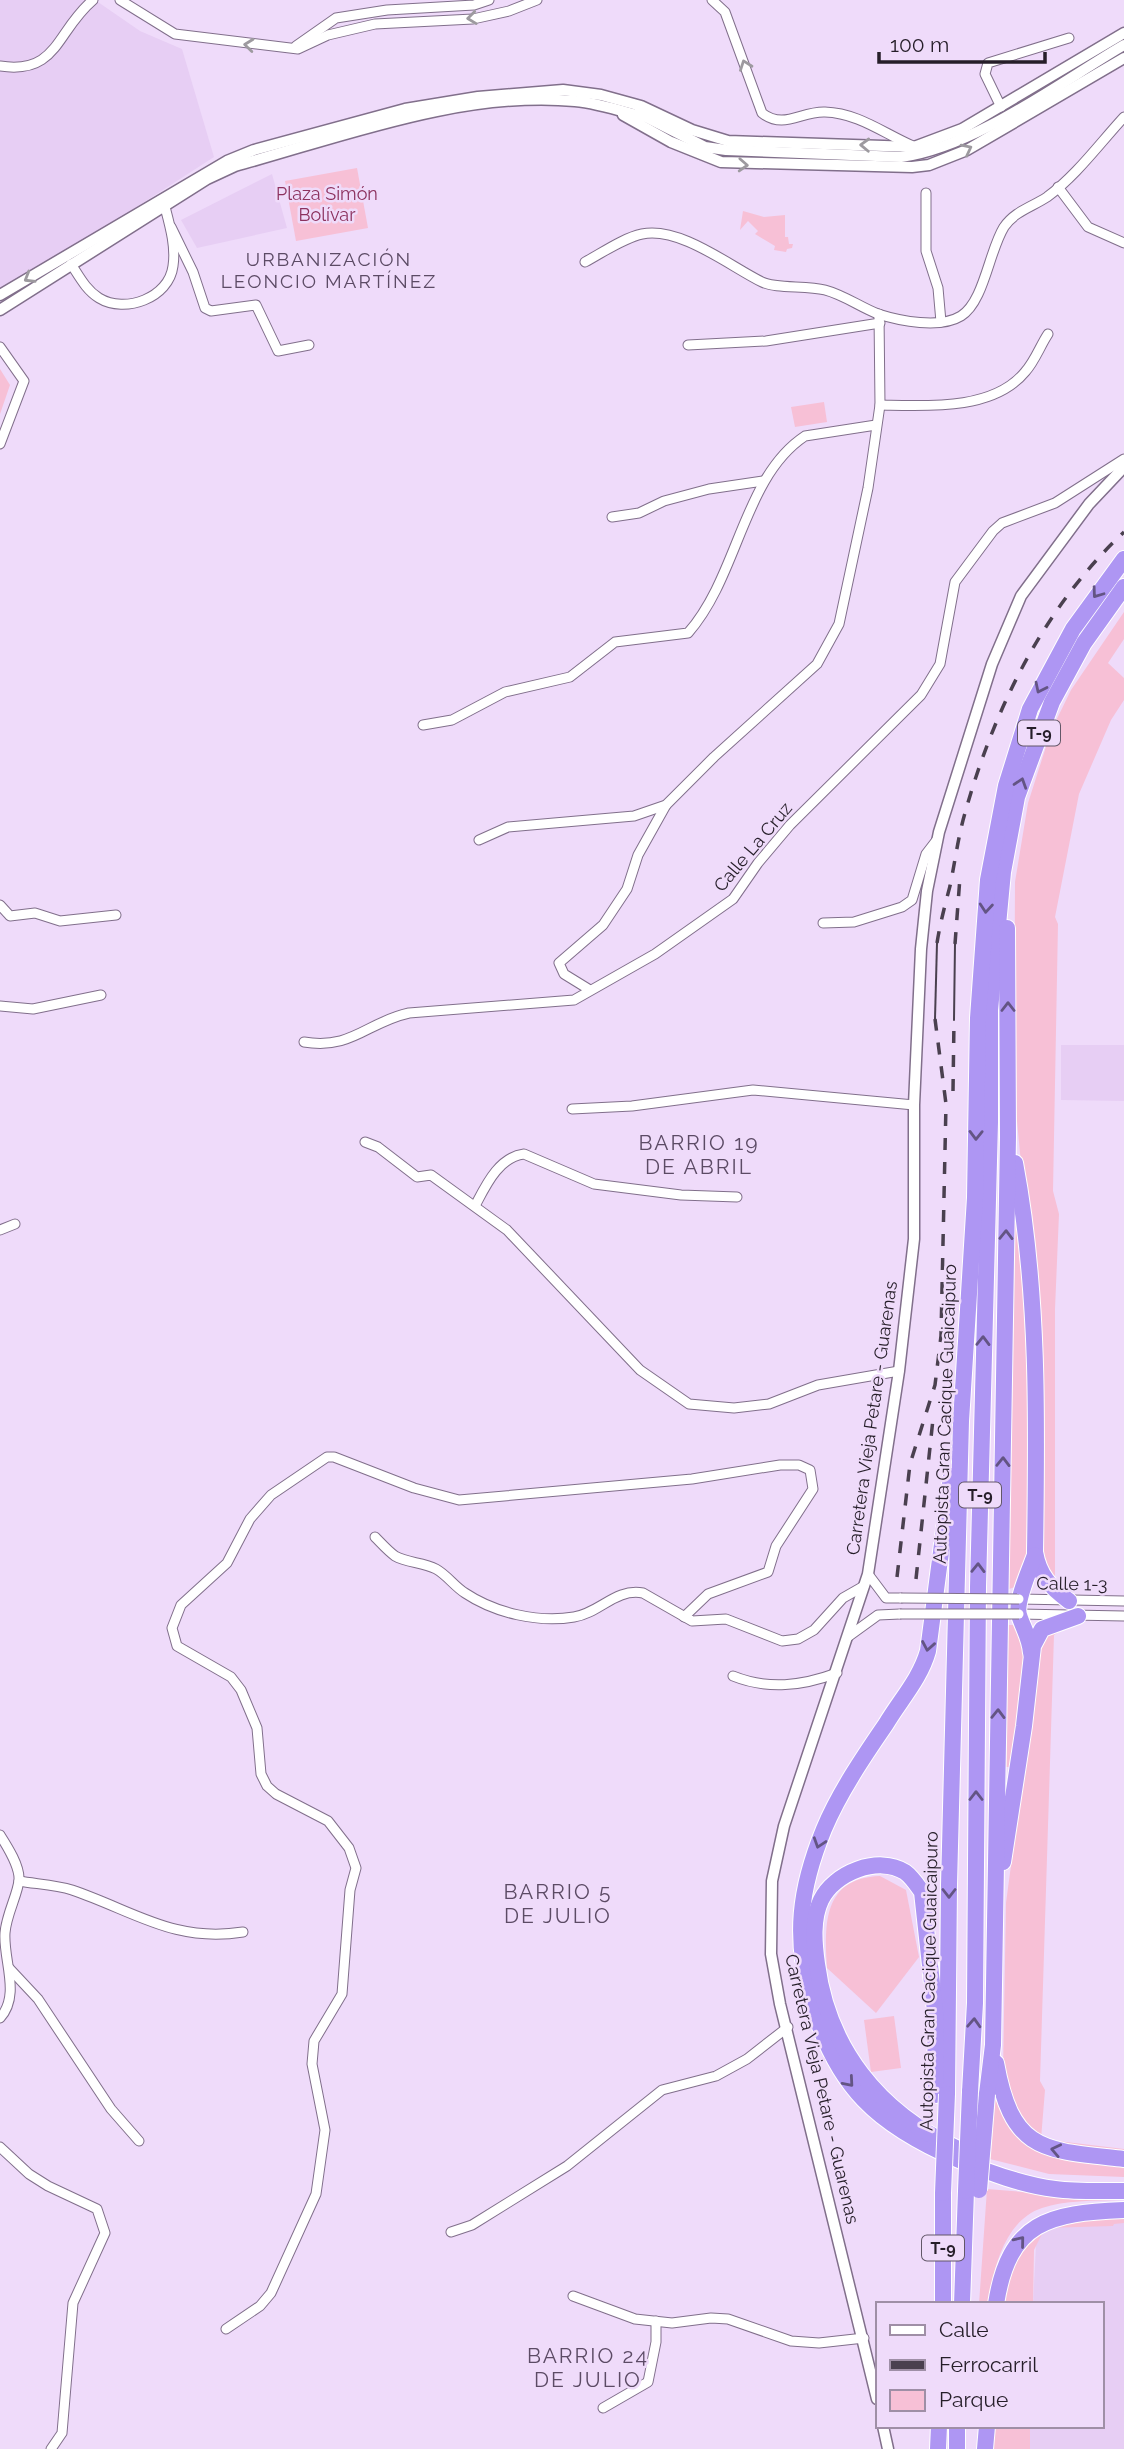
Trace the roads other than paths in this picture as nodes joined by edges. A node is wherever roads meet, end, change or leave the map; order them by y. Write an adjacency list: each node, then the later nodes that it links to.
1 (93, 0): 11 (street)
2 (120, 0): 9 (street, one-way to 2)
3 (489, 0): 9 (street)
4 (537, 0): 9 (street, one-way to 9)
5 (712, 0): 15 (street, one-way to 5)
6 (1124, 33): 13 (street)
7 (1069, 38): 13 (street)
8 (1124, 45): 12 (street)
9 (292, 49)
10 (1124, 58): 12 (street, one-way to 10)
11 (0, 66)
12 (617, 105): 15 (street, one-way to 12); 18 (street); 23 (street, one-way to 23)
13 (1001, 107): 15 (street)
14 (1124, 117): 16 (street)
15 (914, 147)
16 (1058, 187): 20 (street); 26 (street)
17 (926, 192): 26 (street)
18 (165, 206): 19 (street); 22 (street)
19 (171, 227): 22 (street); 28 (street)
20 (1124, 243)
21 (585, 262): 25 (street)
22 (71, 264): 24 (street)
23 (0, 295)
24 (0, 310)
25 (879, 319): 26 (street); 29 (street); 31 (street)
26 (941, 322)
27 (1048, 334): 31 (street)
28 (309, 345)
29 (688, 345)
30 (0, 346): 33 (street)
31 (880, 405): 32 (street)
32 (876, 425): 36 (street); 41 (street)
33 (0, 444)
34 (1124, 459): 48 (street, Calle La Cruz)
35 (1124, 467): 42 (street, Carretera Vieja Petare - Guarenas)
36 (763, 481): 37 (street); 40 (street)
37 (612, 517)
38 (1124, 559): 61 (highway, Autopista Gran Cacique Guaicaipuro / T-9, one-way to 61)
39 (1124, 587): 44 (highway, Autopista Gran Cacique Guaicaipuro / T-9, one-way to 39)
40 (423, 725)
41 (666, 805): 43 (street); 48 (street)
42 (937, 839): 47 (street); 52 (street, Carretera Vieja Petare - Guarenas)
43 (478, 840)
44 (1001, 898): 54 (highway, one-way to 44); 89 (highway, Autopista Gran Cacique Guaicaipuro / T-9, one-way to 44, bridge)
45 (0, 905): 46 (street)
46 (116, 915)
47 (823, 923)
48 (590, 990): 51 (street, Calle La Cruz)
49 (101, 995): 50 (street)
50 (0, 1006)
51 (304, 1042)
52 (914, 1105): 53 (street); 60 (street, Carretera Vieja Petare - Guarenas)
53 (572, 1109)
54 (1008, 1137): 63 (highway); 77 (highway, one-way to 54)
55 (365, 1142): 57 (street)
56 (737, 1197): 57 (street)
57 (475, 1204): 60 (street)
58 (15, 1224): 59 (street)
59 (0, 1230)
60 (899, 1371): 64 (street, Carretera Vieja Petare - Guarenas)
61 (963, 1384): 84 (highway, Autopista Gran Cacique Guaicaipuro / T-9, one-way to 84); 90 (highway, one-way to 90)
62 (375, 1537): 71 (street)
63 (1035, 1552): 66 (highway); 68 (highway)
64 (868, 1574): 65 (street, Carretera Vieja Petare - Guarenas); 68 (street, bridge)
65 (864, 1586): 71 (street); 72 (street, Carretera Vieja Petare - Guarenas)
66 (1069, 1601): 67 (street, Calle 1-3); 68 (street, Calle 1-3)
67 (1124, 1601)
68 (1019, 1607): 69 (street, Calle 1-3); 72 (street, bridge); 73 (highway)
69 (1078, 1616): 70 (street, Calle 1-3); 73 (highway)
70 (1124, 1616)
71 (684, 1617): 98 (street)
72 (849, 1636): 74 (street, Carretera Vieja Petare - Guarenas)
73 (1031, 1655): 77 (highway)
74 (837, 1673): 75 (street); 82 (street, Carretera Vieja Petare - Guarenas)
75 (733, 1676)
76 (0, 1835): 78 (street)
77 (995, 1880): 83 (highway)
78 (19, 1881): 79 (street); 80 (street)
79 (243, 1932)
80 (9, 1968): 81 (street); 85 (street)
81 (0, 2018)
82 (788, 2027): 92 (street); 99 (street, Carretera Vieja Petare - Guarenas)
83 (993, 2045): 87 (highway, one-way to 83); 89 (highway, bridge)
84 (942, 2094): 88 (highway); 94 (highway, Autopista Gran Cacique Guaicaipuro / T-9, bridge)
85 (139, 2141)
86 (0, 2147): 106 (street)
87 (1124, 2159)
88 (1124, 2181)
89 (972, 2190): 95 (highway, Autopista Gran Cacique Guaicaipuro / T-9)
90 (1124, 2191)
91 (1124, 2210): 96 (highway, one-way to 91)
92 (451, 2232)
93 (573, 2296): 97 (street)
94 (943, 2302)
95 (962, 2302)
96 (996, 2302)
97 (656, 2321): 99 (street); 101 (street)
98 (226, 2329)
99 (864, 2337): 100 (street, Carretera Vieja Petare - Guarenas)
100 (876, 2394)
101 (603, 2408)
102 (883, 2428): 107 (street)
103 (939, 2428): 108 (highway)
104 (957, 2428): 109 (highway)
105 (987, 2428): 110 (highway)
106 (51, 2449)
107 (888, 2449)
108 (938, 2449)
109 (957, 2449)
110 (985, 2449)

